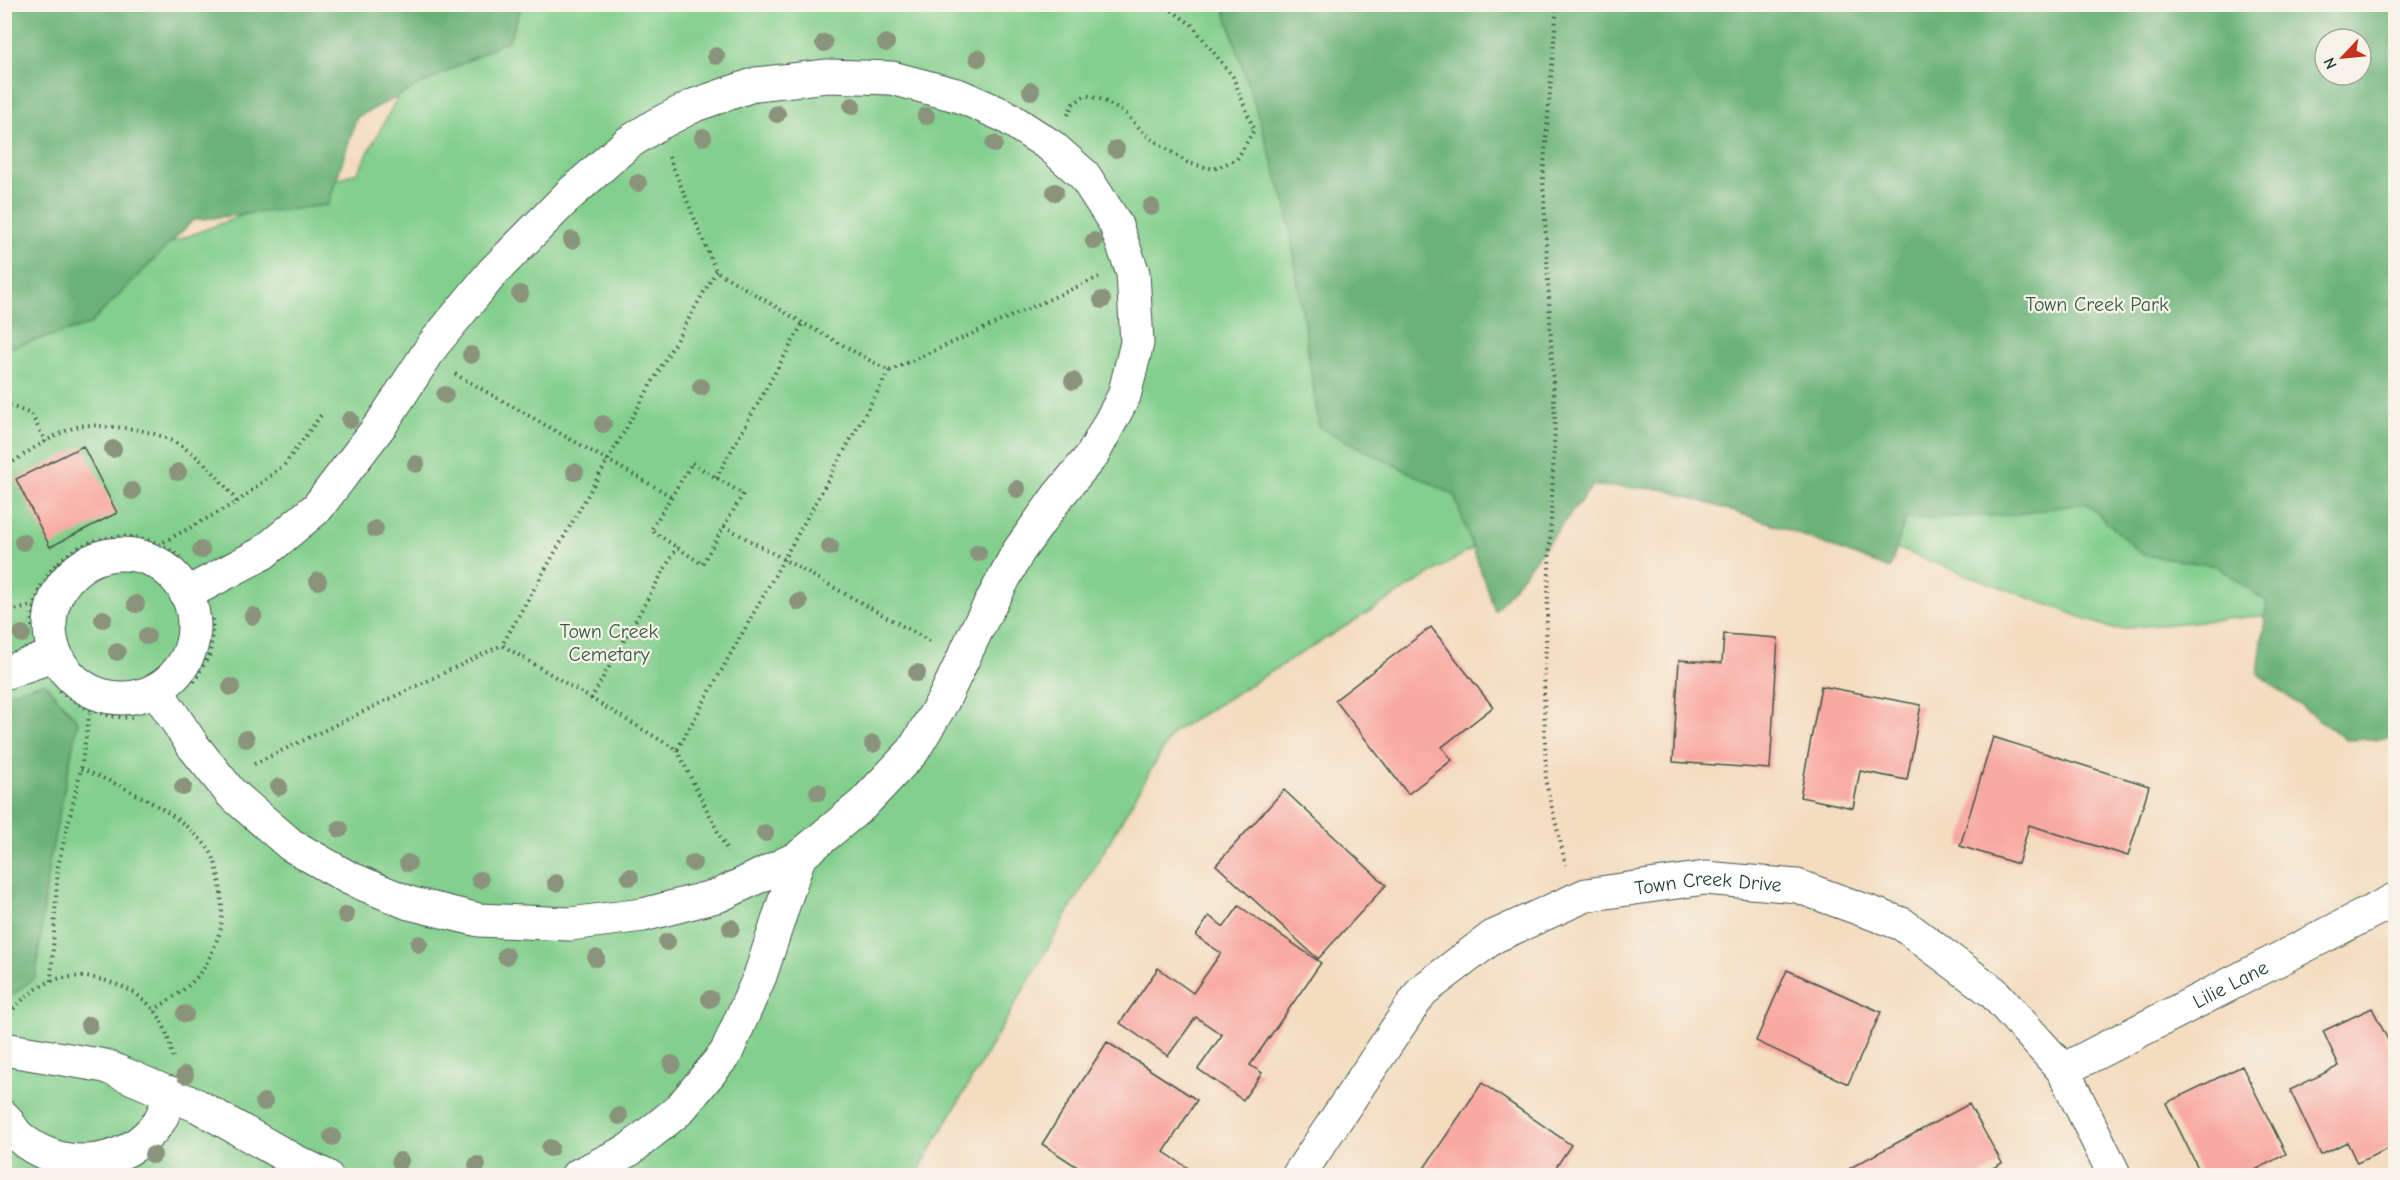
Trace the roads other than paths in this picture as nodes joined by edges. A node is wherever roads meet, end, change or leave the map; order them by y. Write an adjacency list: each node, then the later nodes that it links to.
1 (194, 589): 2 (street); 4 (street); 5 (street)
2 (44, 645): 3 (street); 4 (street)
3 (4, 673)
4 (149, 702): 5 (street)
5 (799, 857): 12 (street)
6 (2396, 899): 8 (street, Lilie Lane)
7 (4, 1049): 9 (street)
8 (2063, 1070): 13 (street, Town Creek Drive); 14 (street, Town Creek Drive)
9 (171, 1093): 10 (street); 11 (street)
10 (4, 1117)
11 (326, 1176)
12 (577, 1176)
13 (1298, 1176)
14 (2115, 1176)

